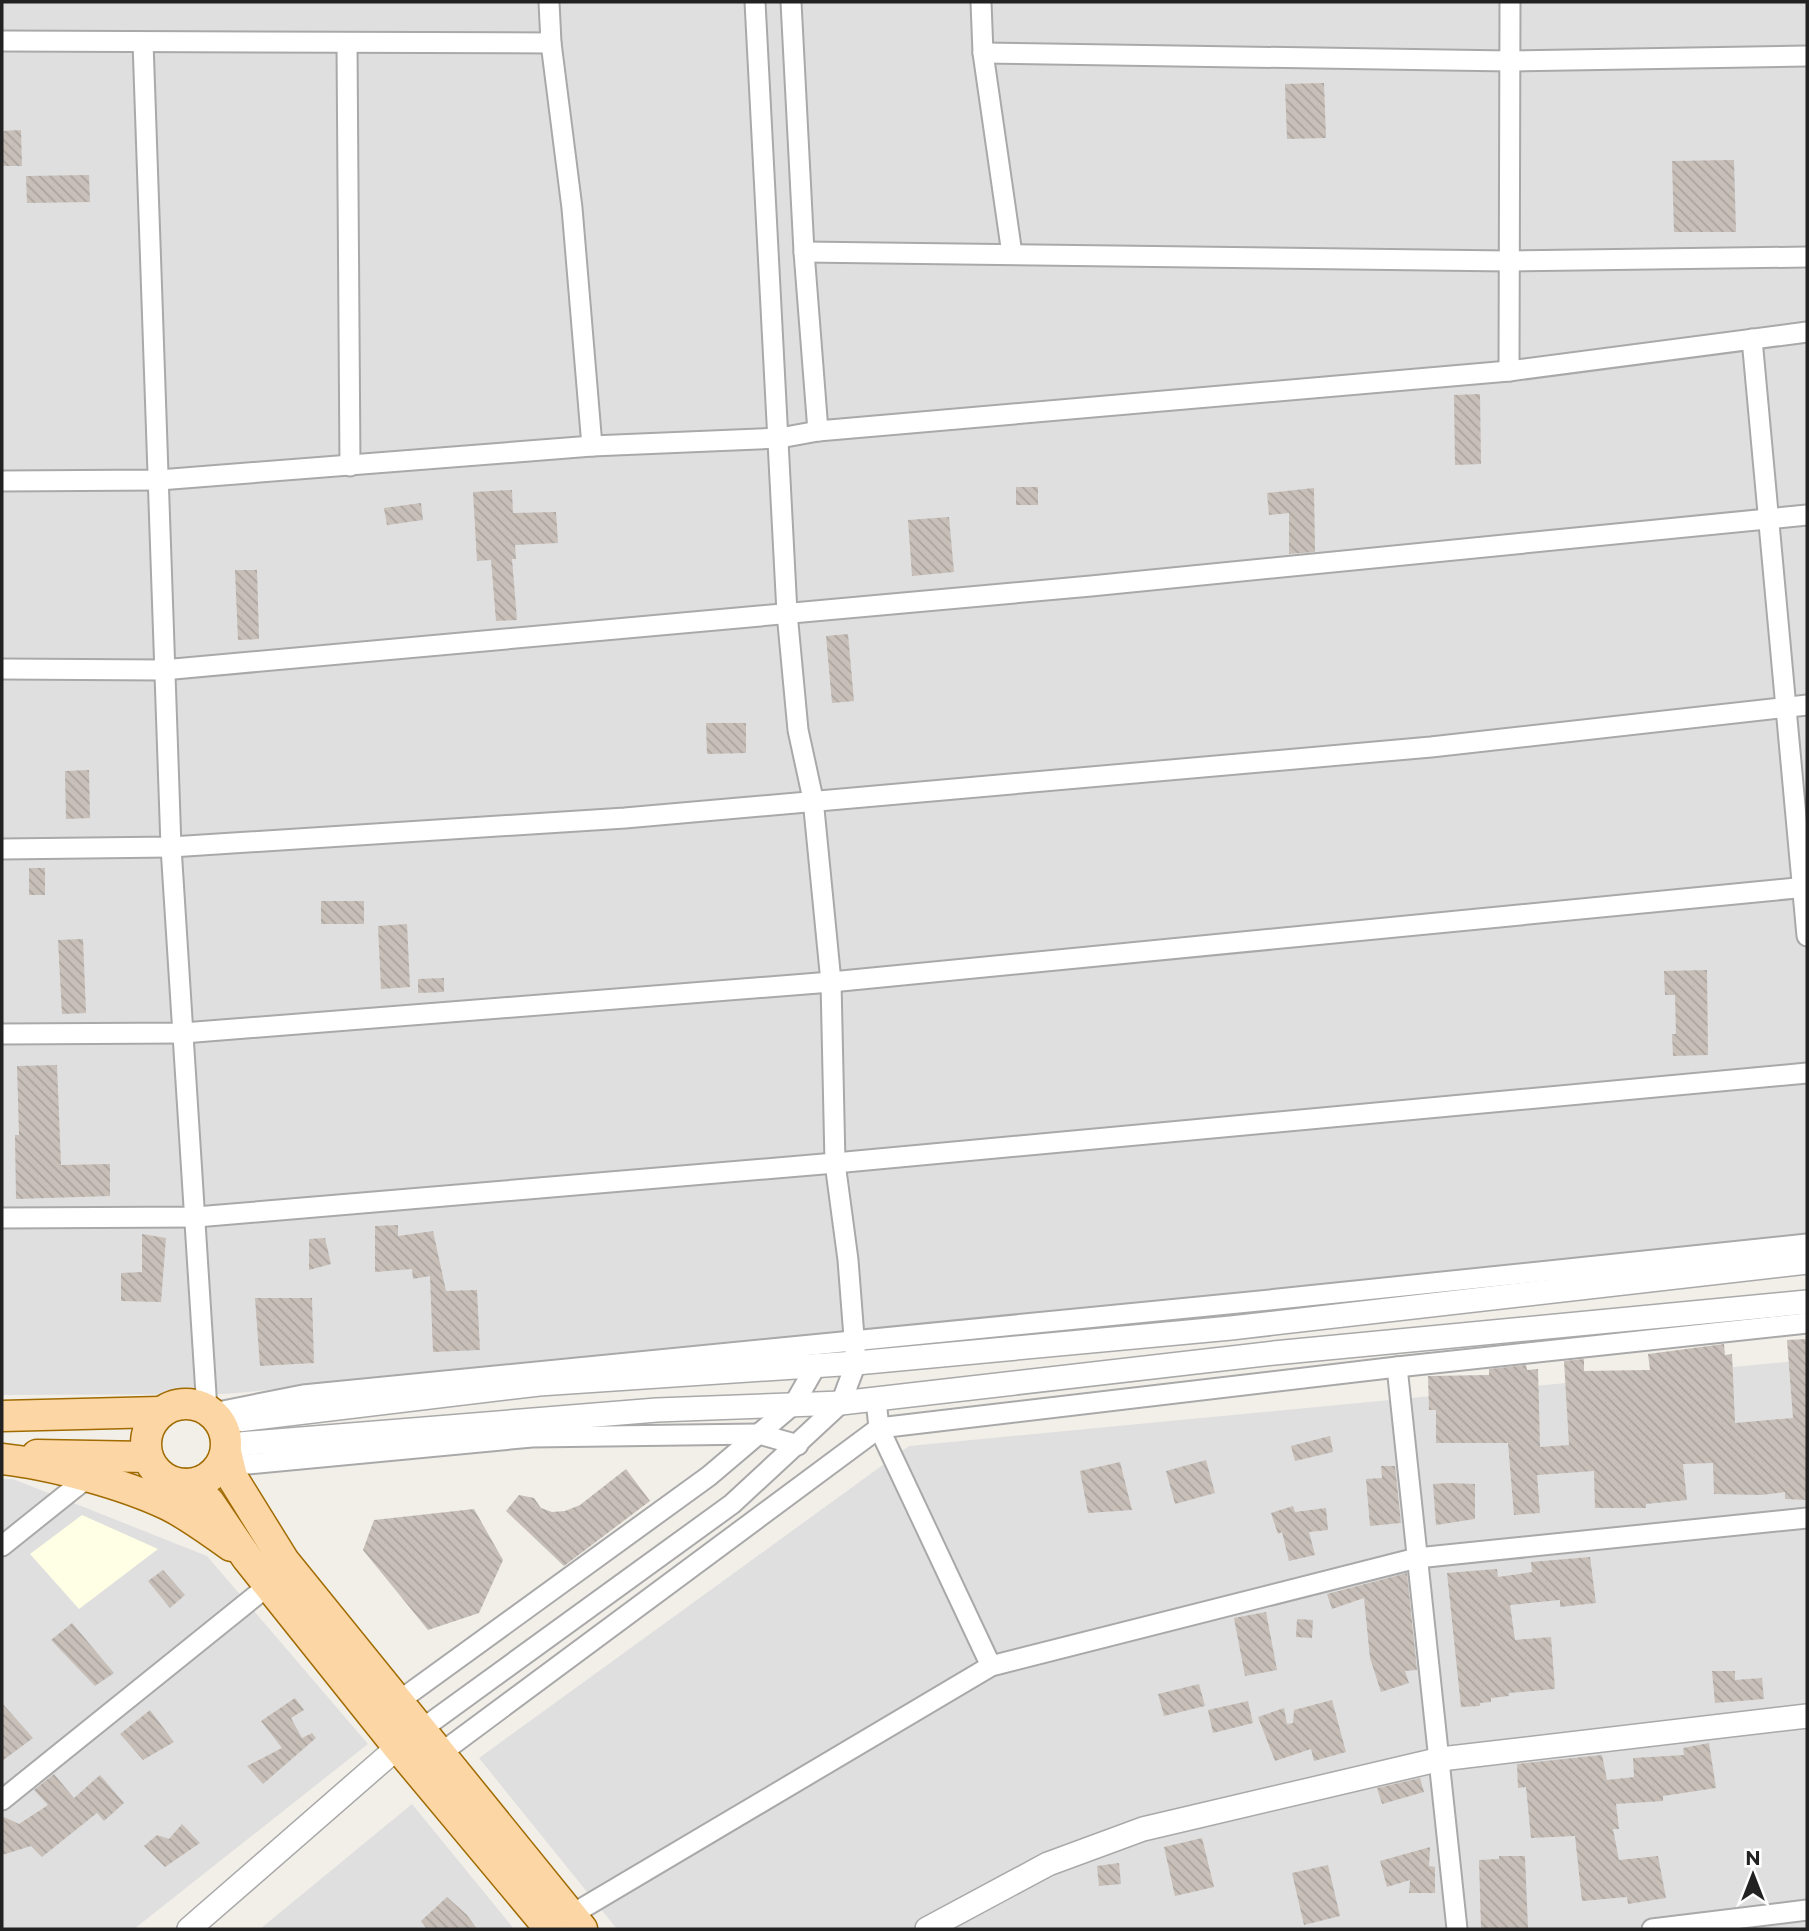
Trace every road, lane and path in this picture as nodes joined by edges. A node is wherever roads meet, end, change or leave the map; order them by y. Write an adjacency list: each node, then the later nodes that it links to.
1 (549, 2): 8 (street)
2 (755, 2): 21 (street)
3 (791, 2): 13 (street)
4 (981, 2): 10 (street)
5 (1510, 2): 12 (street)
6 (2, 41): 7 (street)
7 (143, 42): 9 (street); 24 (street)
8 (551, 43): 9 (street); 22 (street)
9 (347, 44): 23 (street)
10 (983, 53): 12 (street); 14 (street)
11 (1807, 56): 12 (street)
12 (1510, 61): 16 (street)
13 (804, 252): 14 (street); 20 (street)
14 (1013, 254): 16 (street)
15 (1807, 257): 16 (street)
16 (1509, 261): 19 (street)
17 (1807, 332): 18 (street)
18 (1752, 340): 19 (street); 27 (street)
19 (1509, 371): 20 (street)
20 (818, 431): 21 (street)
21 (780, 438): 22 (street); 28 (street)
22 (592, 446): 23 (street)
23 (350, 466): 24 (street)
24 (159, 480): 25 (street); 30 (street)
25 (2, 481)
26 (1807, 515): 27 (street)
27 (1769, 518): 28 (street); 32 (street)
28 (787, 613): 30 (street); 33 (street)
29 (2, 669): 30 (street)
30 (163, 670): 34 (street)
31 (1807, 705): 32 (street)
32 (1786, 706): 33 (street); 36 (street)
33 (813, 799): 34 (street); 38 (street)
34 (171, 847): 35 (street); 39 (street)
35 (2, 849)
36 (1805, 887): 37 (street); 38 (street)
37 (1807, 936)
38 (831, 982): 39 (street); 42 (street)
39 (183, 1032): 40 (street); 43 (street)
40 (2, 1034)
41 (1807, 1073): 42 (street)
42 (835, 1163): 43 (street); 49 (street)
43 (196, 1217): 44 (street); 59 (street)
44 (2, 1218)
45 (1807, 1244): 49 (street)
46 (1807, 1262): 49 (street)
47 (1807, 1302): 52 (street)
48 (1807, 1323): 51 (street)
49 (855, 1352): 50 (street); 53 (street); 59 (street)
50 (817, 1364): 54 (street); 59 (street)
51 (1397, 1367): 57 (street); 68 (street)
52 (876, 1400): 53 (street); 57 (street)
53 (841, 1403): 54 (street); 60 (street)
54 (794, 1404): 58 (street); 59 (street)
55 (160, 1412): 56 (main road); 59 (main road); 62 (main road)
56 (2, 1416)
57 (879, 1429): 70 (street); 75 (street)
58 (759, 1434): 59 (street); 60 (street); 71 (street)
59 (220, 1435): 64 (main road); 71 (main road)
60 (798, 1445): 73 (street)
61 (2, 1457): 62 (main road); 63 (main road)
62 (147, 1457): 64 (main road)
63 (87, 1478): 66 (street); 67 (main road)
64 (186, 1484): 67 (main road)
65 (1807, 1518): 68 (street)
66 (2, 1546)
67 (247, 1558): 69 (main road)
68 (1417, 1558): 70 (street); 76 (street)
69 (269, 1584): 74 (main road); 77 (street)
70 (991, 1666): 79 (street)
71 (399, 1702): 73 (main road)
72 (1807, 1716): 76 (street)
73 (422, 1729): 75 (main road)
74 (398, 1747): 79 (main road); 80 (street)
75 (441, 1753): 79 (main road)
76 (1441, 1759): 81 (street); 82 (street)
77 (2, 1800)
78 (1807, 1910): 83 (street)
79 (560, 1926)
80 (189, 1929)
81 (927, 1929)
82 (1457, 1929)
83 (1653, 1929)

